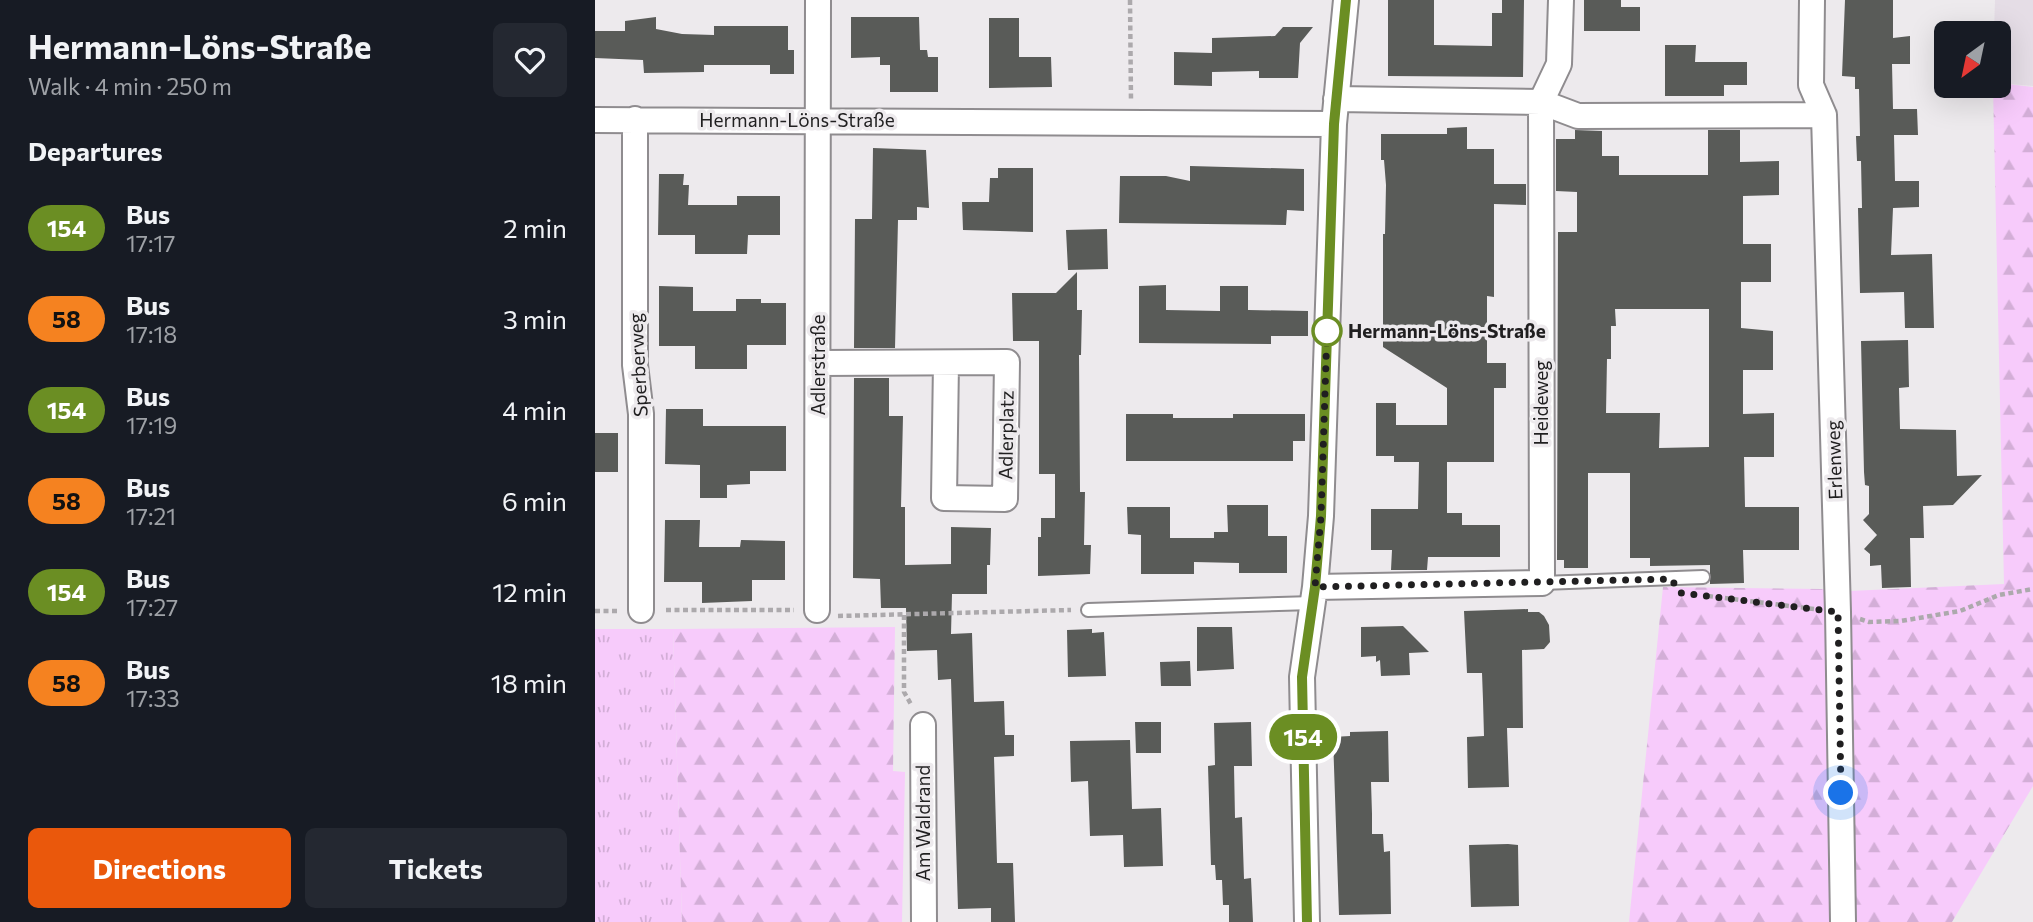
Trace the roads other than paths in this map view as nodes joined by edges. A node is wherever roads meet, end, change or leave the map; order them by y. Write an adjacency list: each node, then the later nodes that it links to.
1 (818, 0): 10 (street, Adlerstraße)
2 (1346, 0): 5 (street)
3 (1561, 0): 6 (street, Heideweg)
4 (1812, 0): 7 (street, Erlenweg)
5 (1336, 99): 6 (street); 11 (street)
6 (1541, 102): 7 (street); 15 (street, Heideweg)
7 (1824, 115): 23 (street, Erlenweg)
8 (635, 119): 9 (street, Hermann-Löns-Straße); 10 (street, Hermann-Löns-Straße); 17 (street, Sperberweg)
9 (595, 120)
10 (817, 120): 11 (street, Hermann-Löns-Straße); 12 (street, Adlerstraße)
11 (1334, 124): 16 (street)
12 (819, 363): 13 (street, Adlerplatz); 18 (street, Adlerstraße)
13 (946, 363): 13 (street, Adlerplatz)
14 (1703, 577): 15 (lane)
15 (1542, 583): 16 (street)
16 (1314, 595): 19 (lane); 22 (street)
17 (641, 610)
18 (817, 610)
19 (1088, 610)
20 (923, 725): 21 (street, Am Waldrand)
21 (924, 922)
22 (1307, 922)
23 (1843, 922)

